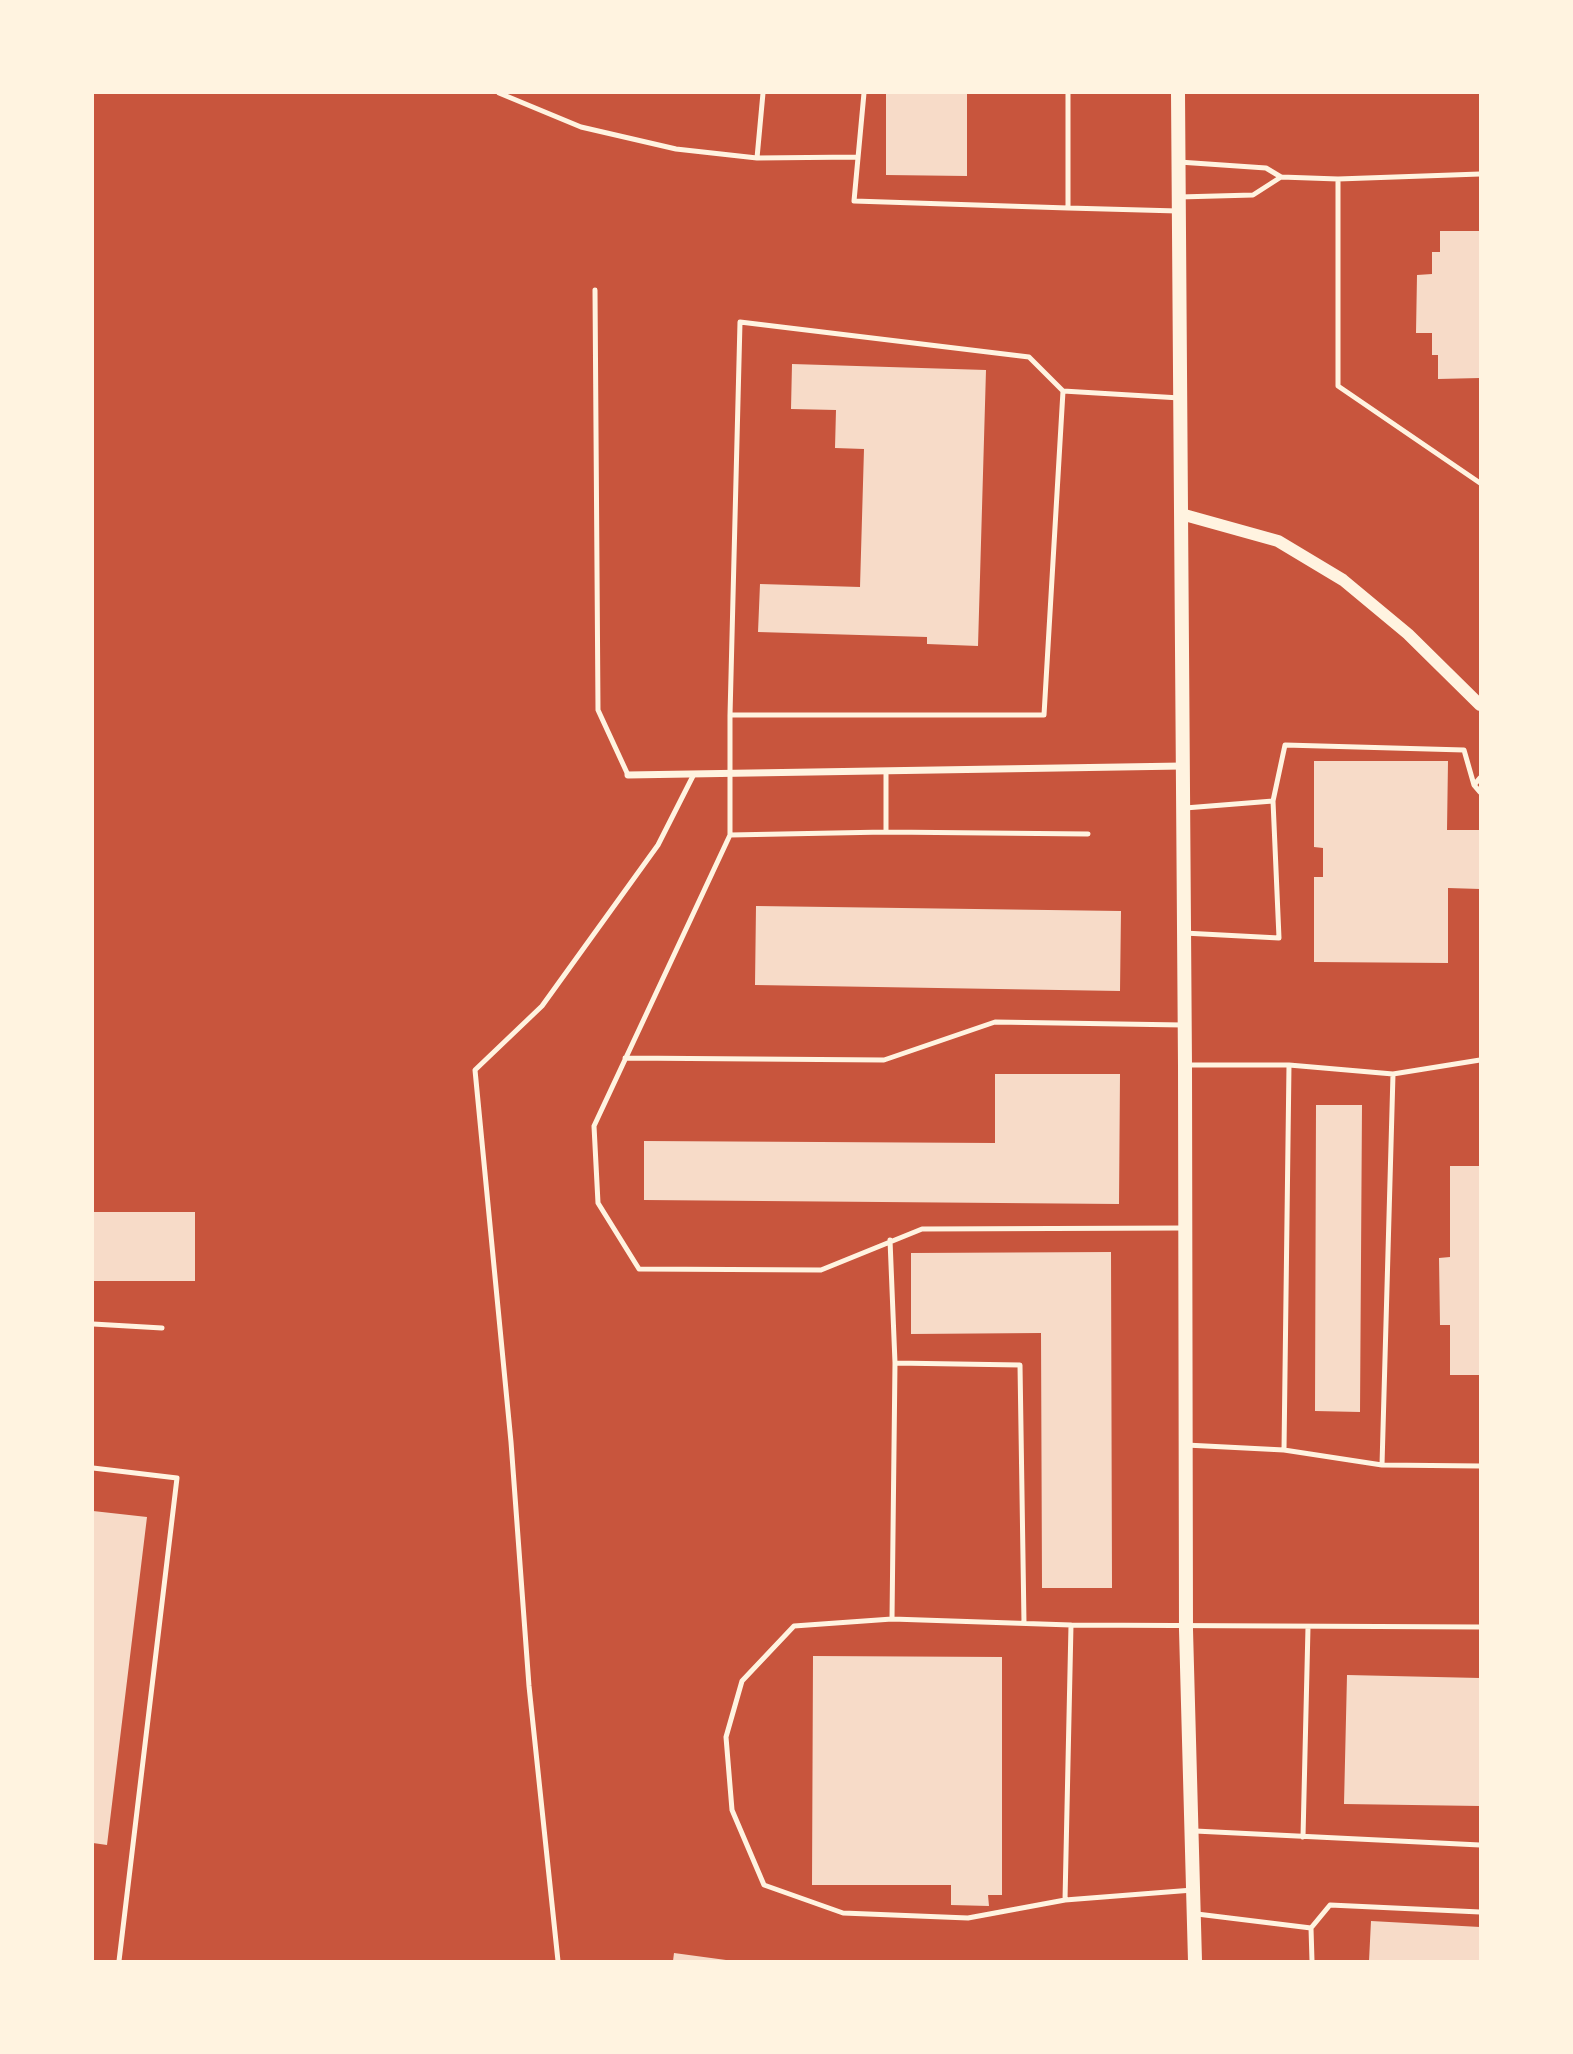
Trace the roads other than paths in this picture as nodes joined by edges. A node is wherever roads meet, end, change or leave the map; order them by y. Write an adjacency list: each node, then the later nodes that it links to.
1 (499, 93): 6 (lane)
2 (762, 93): 6 (lane)
3 (864, 93): 7 (lane)
4 (1068, 93): 13 (lane)
5 (1178, 93): 8 (main road)
6 (757, 158): 7 (lane)
7 (859, 158): 13 (lane)
8 (1179, 162): 10 (lane); 12 (main road)
9 (1480, 174): 11 (lane)
10 (1280, 177): 11 (lane); 12 (lane)
11 (1338, 179): 17 (lane)
12 (1179, 204): 13 (lane); 16 (main road)
13 (1068, 208)
14 (595, 290): 25 (lane)
15 (1063, 391): 16 (lane); 20 (lane); 20 (lane)
16 (1181, 398): 18 (main road)
17 (1480, 483)
18 (1181, 514): 19 (street); 21 (main road)
19 (1478, 700)
20 (730, 715): 23 (lane)
21 (1182, 766): 22 (street); 30 (main road)
22 (886, 771): 23 (street); 31 (lane)
23 (729, 773): 24 (street); 33 (lane)
24 (694, 774): 25 (street); 66 (lane)
25 (628, 775)
26 (1480, 778): 27 (lane)
27 (1474, 785): 28 (lane); 29 (lane)
28 (1480, 792)
29 (1273, 801): 30 (lane); 34 (lane)
30 (1182, 808): 34 (main road)
31 (886, 832): 32 (lane); 33 (lane)
32 (1088, 834)
33 (730, 835): 36 (lane)
34 (1183, 933): 35 (main road)
35 (1185, 1025): 36 (lane); 38 (main road)
36 (625, 1058): 42 (lane)
37 (1480, 1059): 40 (lane)
38 (1185, 1065): 39 (lane); 41 (main road)
39 (1289, 1065): 40 (lane); 47 (lane)
40 (1393, 1074): 48 (lane)
41 (1185, 1228): 42 (lane); 46 (main road)
42 (890, 1240): 45 (lane)
43 (93, 1324): 44 (lane)
44 (162, 1328)
45 (895, 1363): 51 (lane); 52 (lane)
46 (1185, 1445): 47 (lane); 54 (main road)
47 (1284, 1450): 48 (lane)
48 (1382, 1465): 49 (lane)
49 (1480, 1466)
50 (93, 1468): 65 (lane)
51 (892, 1619): 52 (lane); 61 (lane)
52 (1024, 1623): 53 (lane)
53 (1071, 1625): 54 (lane); 61 (lane)
54 (1186, 1627): 55 (lane); 57 (main road)
55 (1308, 1627): 56 (lane); 58 (lane)
56 (1480, 1627)
57 (1191, 1831): 58 (lane); 60 (main road)
58 (1303, 1837): 59 (lane)
59 (1480, 1845)
60 (1193, 1890): 61 (lane); 63 (main road)
61 (1065, 1900)
62 (1480, 1912): 64 (lane)
63 (1194, 1914): 64 (lane); 67 (main road)
64 (1311, 1928): 68 (lane)
65 (120, 1961)
66 (558, 1961)
67 (1195, 1961)
68 (1312, 1961)

